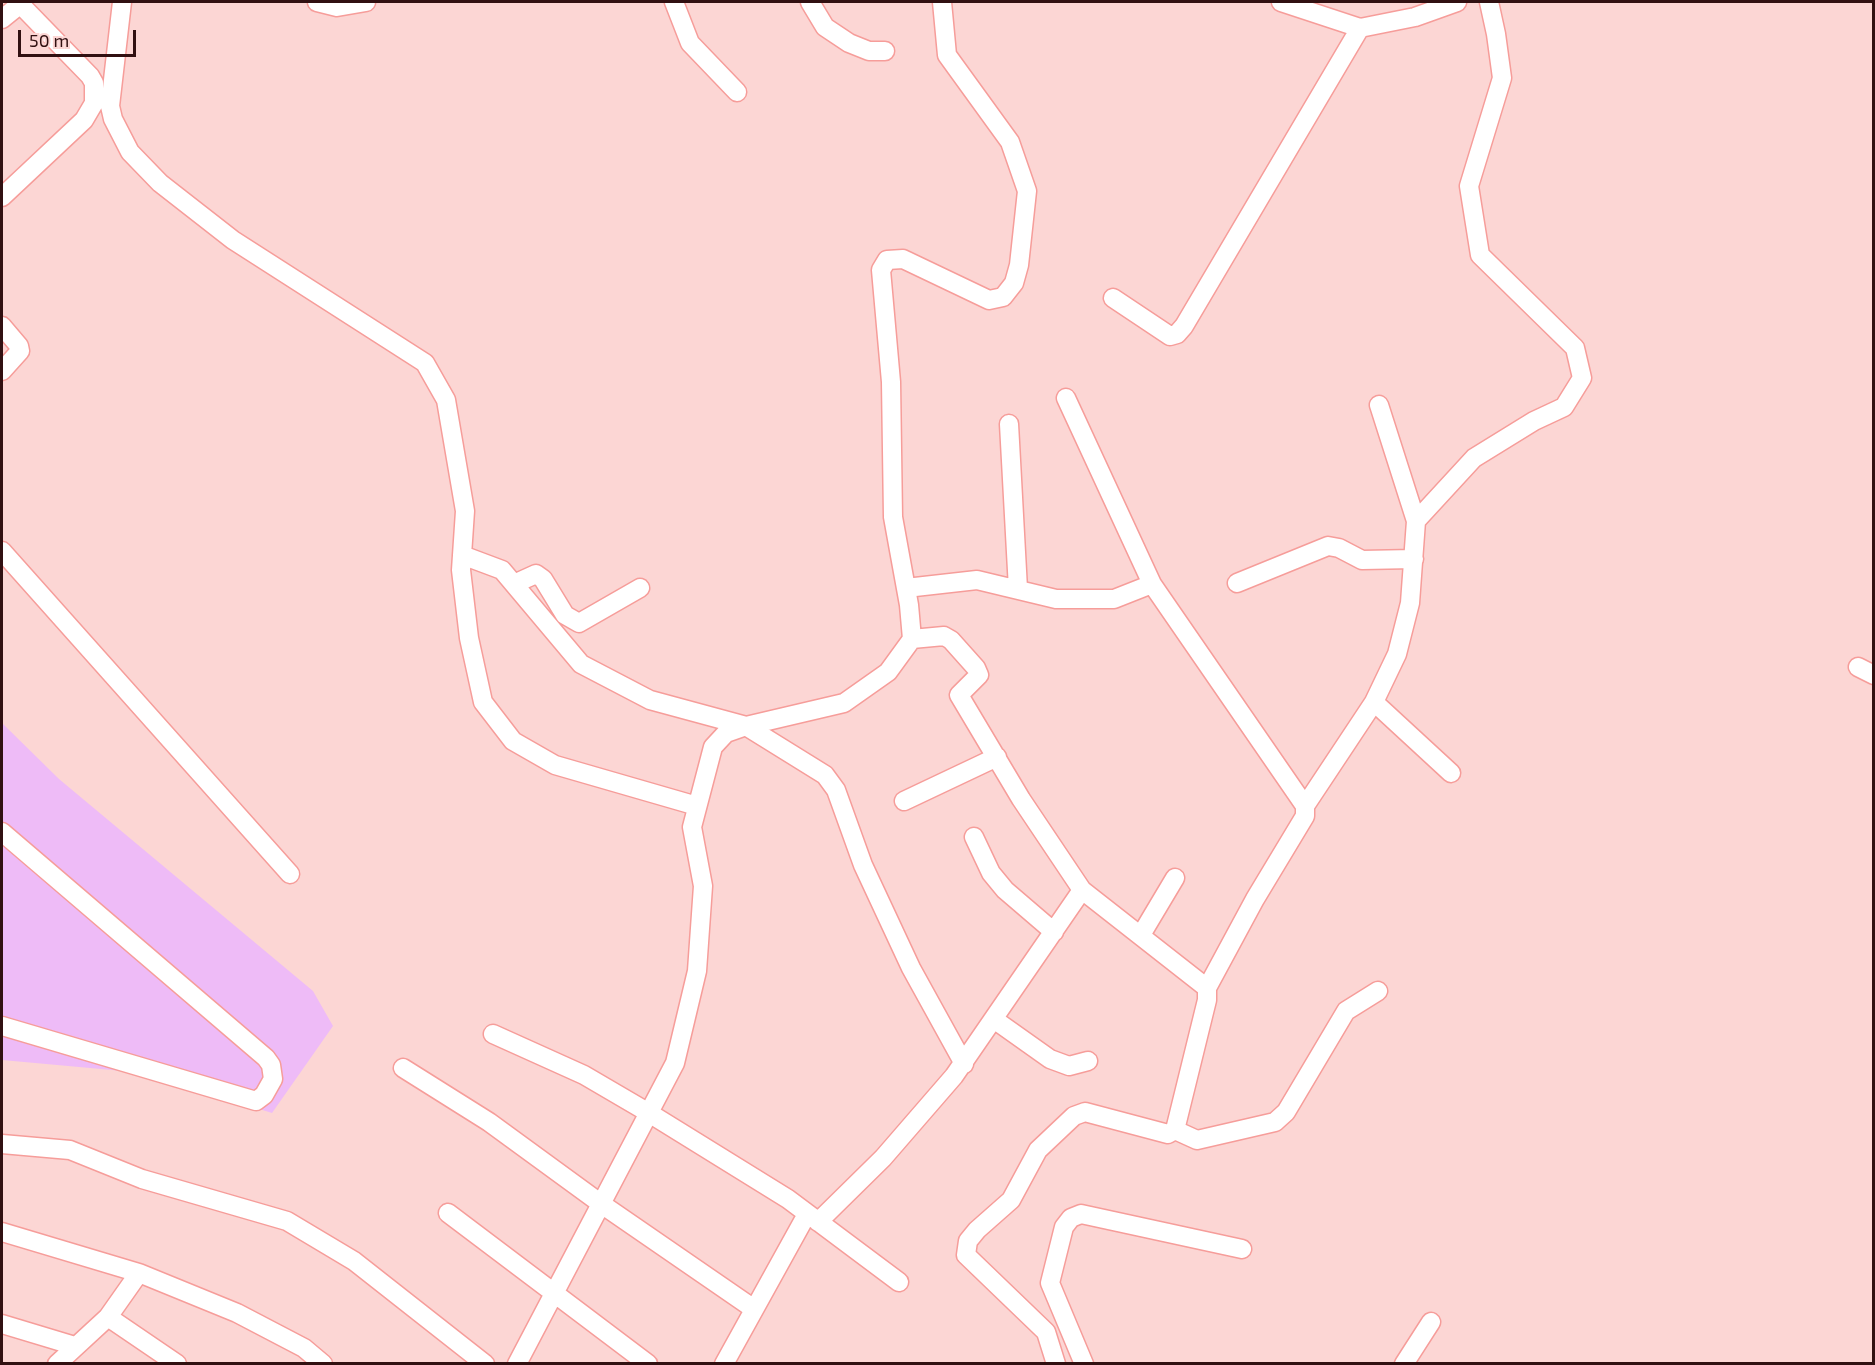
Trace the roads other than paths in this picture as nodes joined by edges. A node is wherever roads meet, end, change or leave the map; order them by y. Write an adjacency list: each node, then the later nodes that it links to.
1 (122, 2): 24 (street)
2 (317, 2): 3 (street)
3 (366, 2)
4 (674, 2): 14 (street)
5 (810, 2): 13 (street)
6 (942, 2): 30 (street)
7 (1281, 2): 12 (street)
8 (1457, 2): 12 (street)
9 (1489, 2): 22 (street)
10 (22, 3): 11 (street); 15 (street)
11 (2, 20)
12 (1360, 28): 16 (street)
13 (885, 51)
14 (736, 92)
15 (2, 197)
16 (1113, 298)
17 (2, 326): 18 (street)
18 (2, 371)
19 (1066, 398): 28 (street)
20 (1379, 405): 22 (street)
21 (1009, 424): 31 (street)
22 (1416, 521): 25 (street)
23 (2, 551): 42 (street)
24 (462, 555): 27 (street); 38 (street)
25 (1414, 559): 26 (street); 33 (street)
26 (1237, 583)
27 (514, 584): 29 (street); 34 (street)
28 (1152, 584): 31 (street); 39 (street)
29 (640, 588)
30 (906, 588): 31 (street); 32 (street)
31 (1018, 588)
32 (912, 639): 34 (street); 35 (street)
33 (1374, 702): 36 (street); 39 (street)
34 (746, 726): 38 (street); 53 (street)
35 (997, 757): 37 (street); 44 (street)
36 (1451, 773)
37 (904, 801)
38 (697, 806): 55 (street)
39 (1305, 806): 47 (street)
40 (2, 832): 50 (street)
41 (974, 837): 45 (street)
42 (290, 874)
43 (1175, 878): 46 (street)
44 (1082, 890): 45 (street); 46 (street)
45 (1054, 932): 49 (street)
46 (1141, 935): 47 (street)
47 (1207, 988): 56 (street)
48 (1378, 991): 56 (street)
49 (995, 1020): 52 (street); 53 (street)
50 (2, 1026)
51 (493, 1034): 55 (street)
52 (1088, 1061)
53 (964, 1064): 60 (street)
54 (403, 1068): 58 (street)
55 (649, 1113): 58 (street); 60 (street)
56 (1175, 1130): 78 (street)
57 (4, 1143): 74 (street)
58 (600, 1203): 65 (street); 66 (street)
59 (448, 1213): 65 (street)
60 (813, 1218): 64 (street); 66 (street)
61 (2, 1232): 63 (street)
62 (1242, 1249): 79 (street)
63 (139, 1273): 67 (street); 73 (street)
64 (899, 1282)
65 (553, 1292): 75 (street); 76 (street)
66 (754, 1309): 77 (street)
67 (108, 1317): 70 (street); 72 (street)
68 (1431, 1322): 80 (street)
69 (2, 1324): 70 (street)
70 (75, 1346): 71 (street)
71 (57, 1364)
72 (177, 1364)
73 (323, 1364)
74 (485, 1364)
75 (517, 1364)
76 (648, 1364)
77 (724, 1364)
78 (1056, 1364)
79 (1083, 1364)
80 (1404, 1364)

